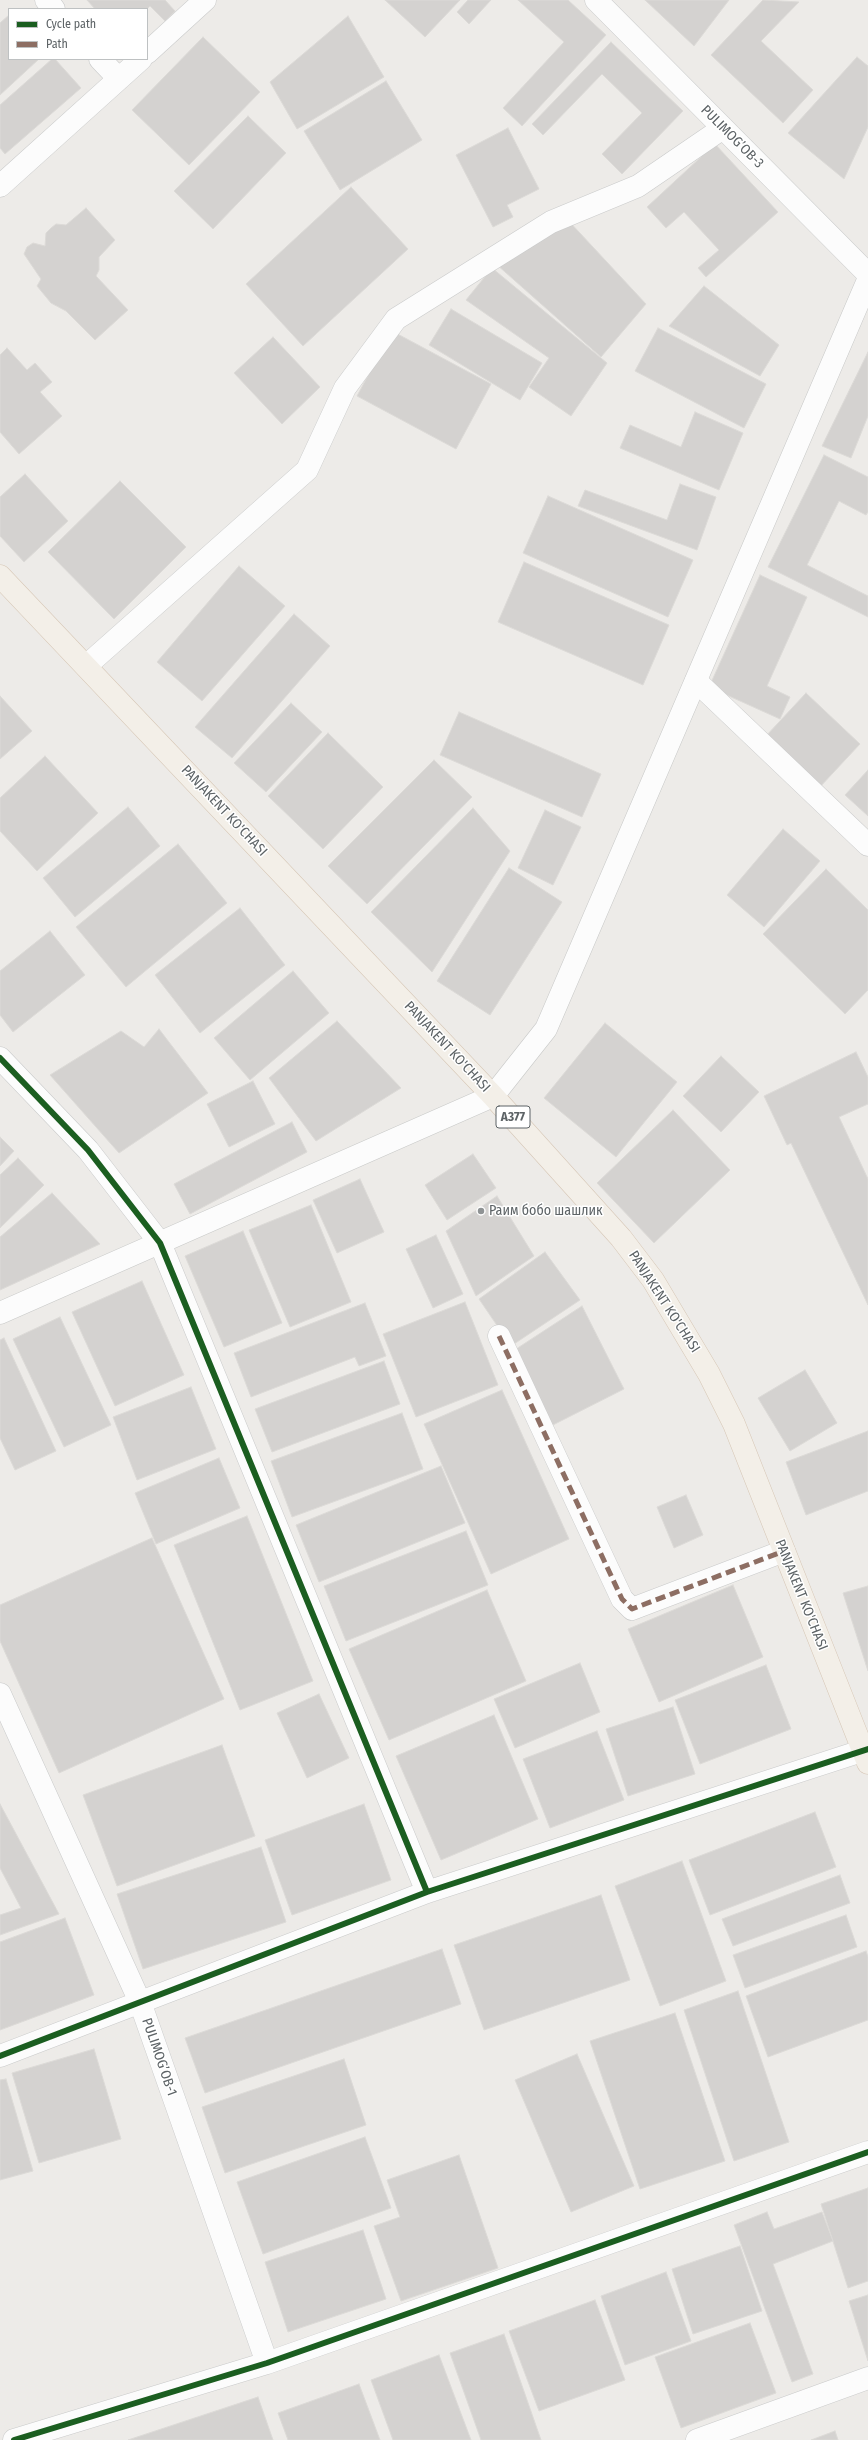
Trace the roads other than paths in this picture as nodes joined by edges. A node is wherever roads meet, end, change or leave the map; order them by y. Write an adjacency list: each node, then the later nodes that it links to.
1 (46, 0): 4 (street)
2 (205, 0): 5 (street)
3 (596, 0): 9 (street, PULIMOG’OB-3)
4 (53, 8)
5 (148, 52)
6 (101, 60): 8 (street)
7 (140, 60): 8 (street)
8 (119, 79): 10 (street)
9 (722, 128): 11 (street, PULIMOG’OB-3); 14 (street)
10 (0, 186)
11 (868, 274)
12 (868, 280): 15 (street)
13 (0, 576): 14 (main road, PANJAKENT KO'CHASI / A377)
14 (86, 666): 18 (main road, PANJAKENT KO'CHASI / A377)
15 (696, 681): 16 (street); 18 (street)
16 (868, 845)
17 (0, 1058): 19 (street)
18 (494, 1096): 19 (street); 22 (main road, PANJAKENT KO'CHASI / A377)
19 (160, 1242): 20 (street); 25 (street)
20 (0, 1313)
21 (499, 1336): 22 (street)
22 (784, 1551): 24 (main road, PANJAKENT KO'CHASI / A377)
23 (0, 1694): 26 (street, PULIMOG’OB-1)
24 (866, 1754): 25 (street)
25 (427, 1892): 26 (street)
26 (140, 2002): 27 (street); 29 (street, PULIMOG’OB-1)
27 (0, 2056)
28 (868, 2152): 29 (street)
29 (267, 2363): 31 (street)
30 (868, 2378): 32 (street)
31 (14, 2440)
32 (697, 2440)

